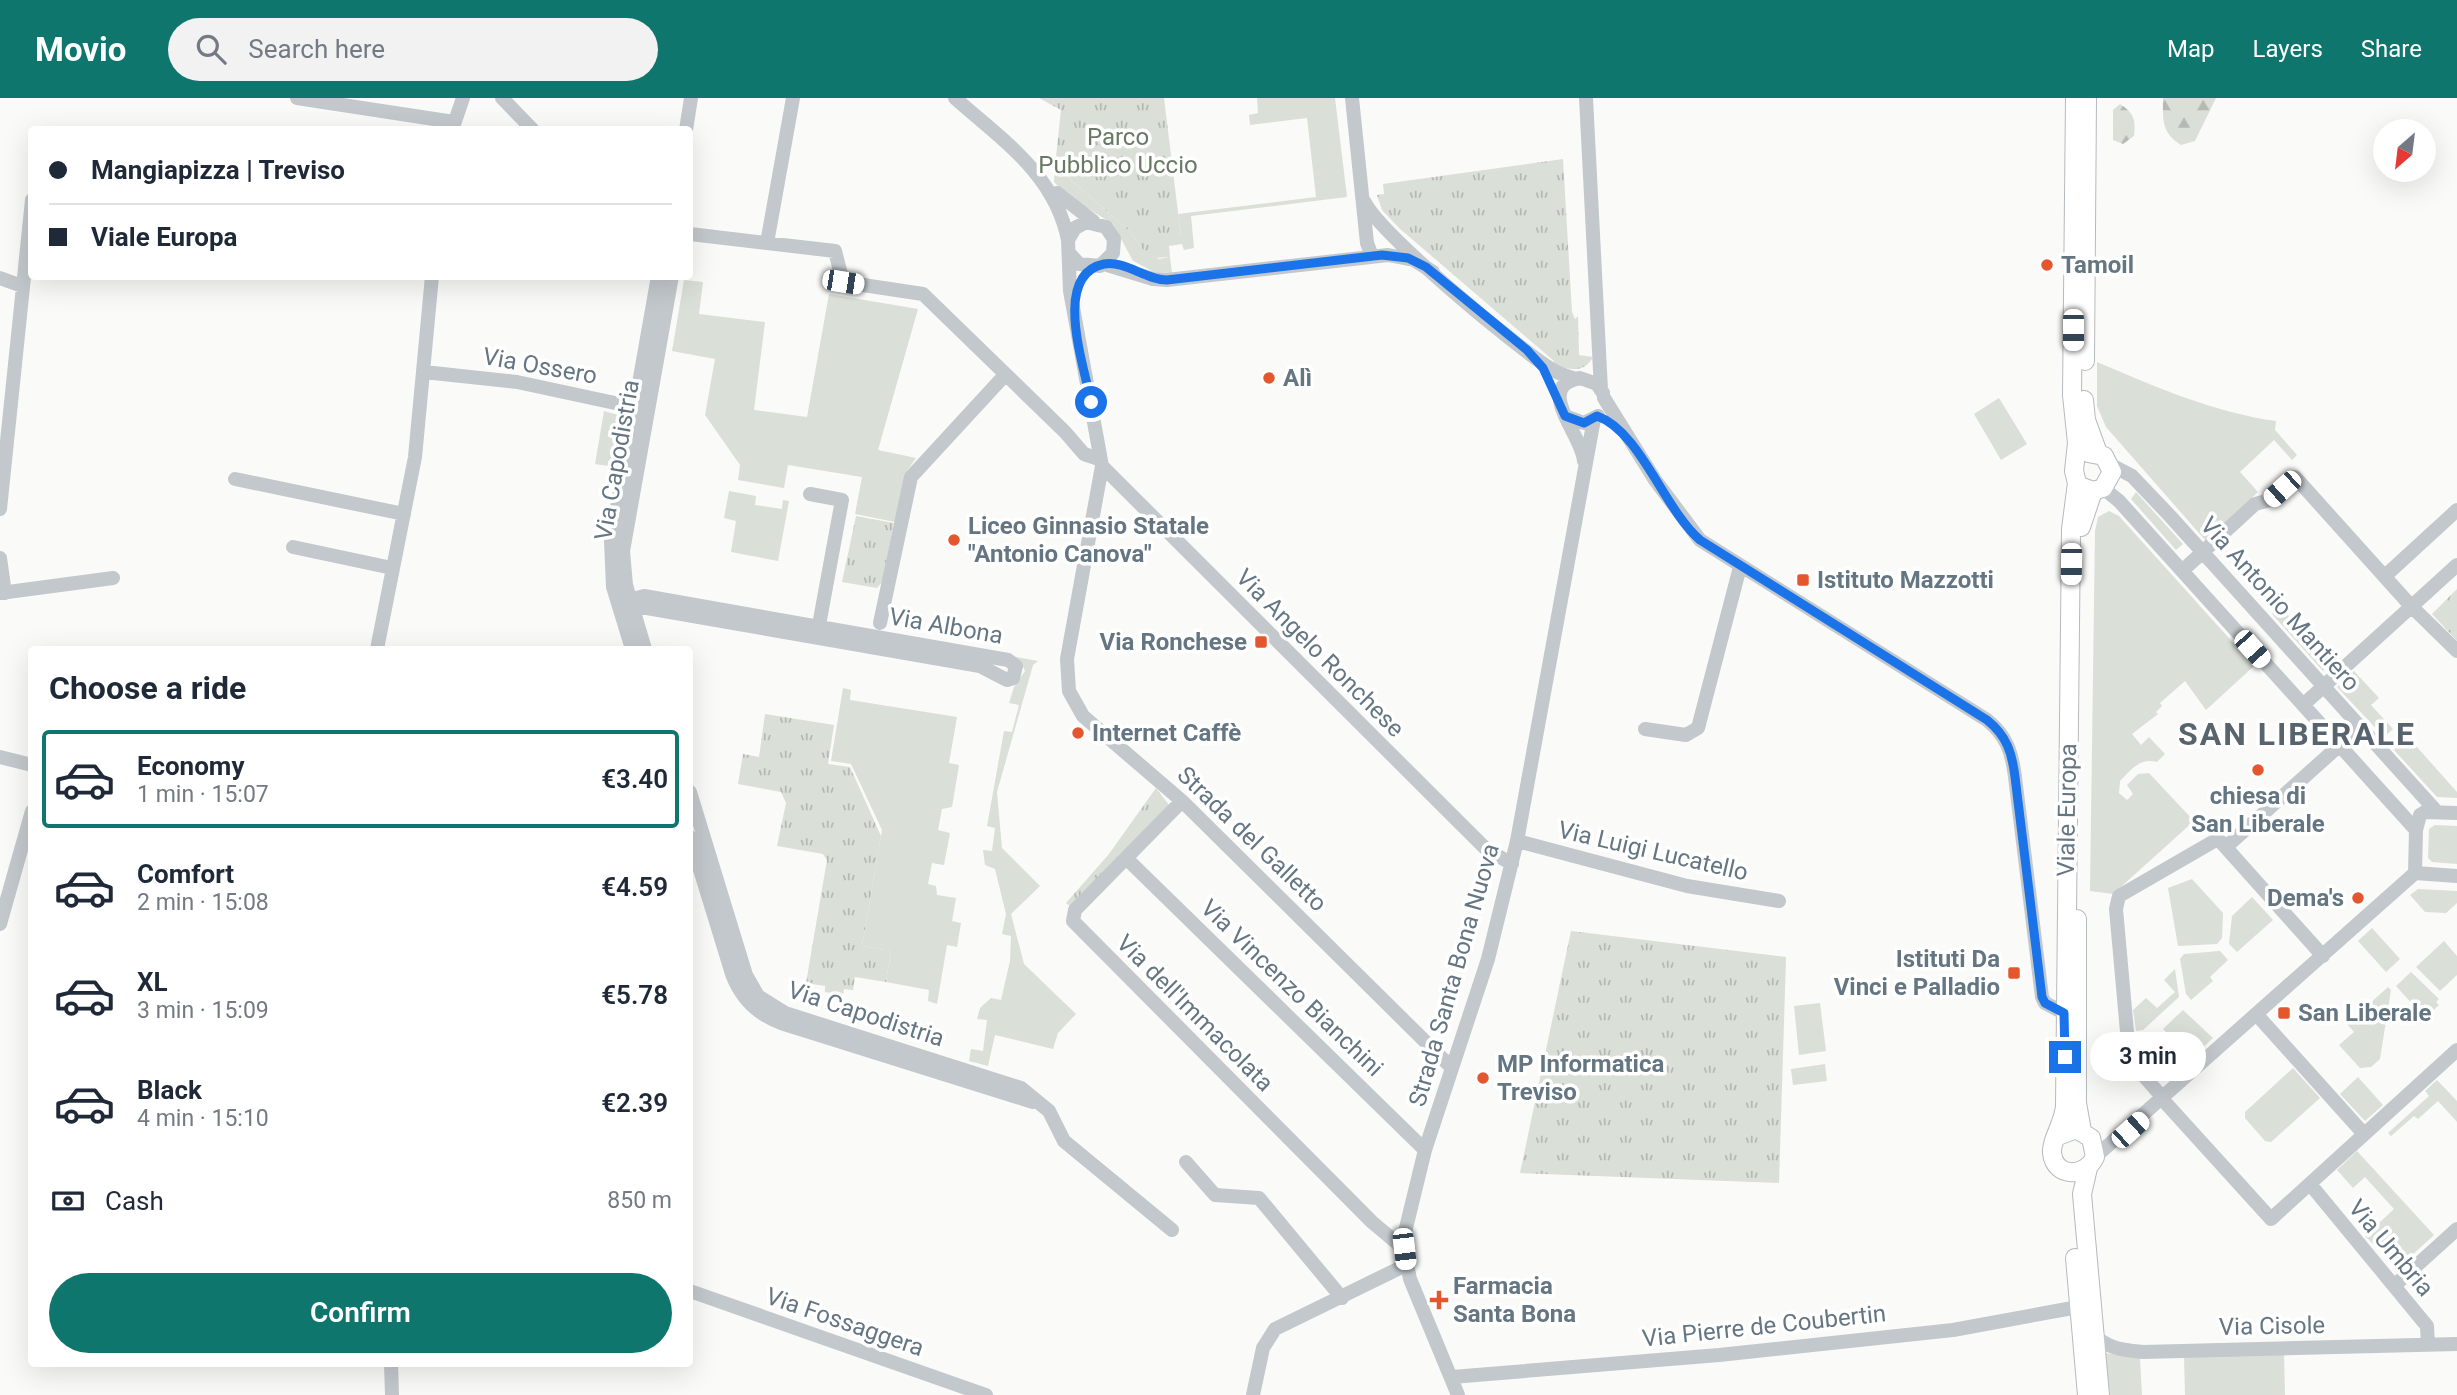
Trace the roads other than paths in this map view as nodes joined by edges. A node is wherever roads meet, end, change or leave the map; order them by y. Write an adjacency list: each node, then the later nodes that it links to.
1 (297, 98): 11 (street)
2 (463, 98): 11 (street)
3 (502, 98): 12 (street)
4 (691, 98): 13 (street)
5 (793, 98): 22 (street)
6 (956, 98): 14 (street, Strada del Galletto)
7 (1352, 98): 15 (street)
8 (1586, 98): 35 (street)
9 (2074, 98): 49 (main road, Viale Europa)
10 (2087, 98): 47 (main road)
11 (453, 126)
12 (529, 126)
13 (687, 126)
14 (1043, 180): 16 (street, Strada del Galletto); 23 (street, Strada del Galletto)
15 (1364, 201): 17 (street); 18 (street)
16 (1093, 221): 21 (street); 23 (street)
17 (1379, 223): 24 (street); 27 (street)
18 (1365, 231): 24 (street); 25 (street)
19 (28, 234): 33 (street)
20 (693, 234): 22 (street)
21 (1114, 239): 26 (street); 28 (street)
22 (768, 243): 38 (street)
23 (1069, 246): 26 (street); 34 (street, Strada del Galletto)
24 (1374, 256): 25 (street); 27 (street)
25 (1351, 258): 28 (street)
26 (1100, 265): 28 (street); 34 (street)
27 (1433, 272): 36 (street)
28 (1140, 274)
29 (0, 278): 33 (street)
30 (432, 280): 37 (street)
31 (658, 280): 41 (street, Via Capodistria)
32 (671, 280): 41 (street, Via Capodistria)
33 (22, 286): 54 (street)
34 (1073, 309): 46 (street, Strada del Galletto)
35 (1599, 343): 39 (street); 40 (street)
36 (1527, 350): 39 (street); 42 (street)
37 (424, 372): 41 (street, Via Ossero); 56 (street)
38 (1005, 375): 45 (street); 72 (street)
39 (1578, 378): 40 (street); 42 (street)
40 (1602, 394): 43 (street); 44 (street)
41 (642, 409): 64 (street, Via Capodistria); 69 (street, Via Capodistria)
42 (1562, 410): 43 (street); 50 (street)
43 (1596, 417): 44 (street); 50 (street, Strada Santa Bona Nuova)
44 (1620, 428): 62 (street)
45 (1065, 432): 46 (street); 48 (street)
46 (1096, 436): 48 (street, Strada del Galletto)
47 (2105, 459): 49 (main road); 52 (main road, Viale Europa); 58 (street, Via Antonio Mantiero)
48 (1100, 462): 85 (street, Strada del Galletto); 95 (street, Via Angelo Ronchese)
49 (2075, 464): 52 (main road, Viale Europa)
50 (1585, 476): 91 (street, Strada Santa Bona Nuova)
51 (235, 479): 56 (street)
52 (2091, 487): 63 (street, Via Antonio Mantiero); 101 (main road, Viale Europa); 110 (main road, Viale Europa)
53 (810, 494): 73 (street)
54 (0, 509)
55 (2457, 510): 65 (street)
56 (404, 513): 61 (street)
57 (293, 547): 61 (street)
58 (2202, 552): 63 (street); 65 (street); 78 (street, Via Antonio Mantiero)
59 (0, 558): 67 (street)
60 (2457, 565): 70 (street)
61 (392, 568): 74 (street)
62 (1741, 568): 81 (street); 101 (street)
63 (2182, 571): 79 (street, Via Antonio Mantiero)
64 (625, 574): 68 (street, Via Albona); 69 (street, Via Capodistria)
65 (2385, 576): 70 (street)
66 (113, 578): 67 (street)
67 (2, 593)
68 (657, 599): 69 (street, Via Albona); 73 (street, Via Albona)
69 (626, 603): 71 (street, Via Albona); 75 (street, Via Capodistria)
70 (2411, 606): 77 (street); 78 (street)
71 (664, 613): 73 (street, Via Albona); 76 (street)
72 (880, 623)
73 (818, 632): 73 (street, Via Albona)
74 (378, 646)
75 (640, 646)
76 (640, 646)
77 (2457, 652)
78 (2323, 687): 79 (street); 80 (street, Via Antonio Mantiero)
79 (2303, 705): 82 (street, Via Antonio Mantiero)
80 (2360, 727): 82 (street); 87 (street, Via Antonio Mantiero)
81 (1645, 729)
82 (2339, 746): 90 (street, Via Antonio Mantiero); 93 (street)
83 (0, 757): 84 (street)
84 (28, 764)
85 (1182, 801): 94 (street, Via dell'Immacolata); 104 (street, Strada del Galletto)
86 (693, 802): 106 (street, Via Capodistria)
87 (2437, 812): 88 (street); 90 (street)
88 (2457, 813)
89 (28, 825): 99 (street)
90 (2416, 831): 96 (street)
91 (1517, 841): 95 (street, Strada Santa Bona Nuova); 98 (street, Via Luigi Lucatello)
92 (693, 847): 106 (street, Via Capodistria)
93 (2226, 847): 100 (street); 105 (street)
94 (1127, 859): 109 (street, Via Vincenzo Bianchini); 116 (street, Via dell'Immacolata)
95 (1512, 864): 104 (street, Strada Santa Bona Nuova)
96 (2415, 873): 97 (street); 100 (street)
97 (2457, 876)
98 (1779, 901)
99 (0, 924)
100 (2323, 956): 102 (street)
101 (2064, 1013): 108 (main road, Viale Europa)
102 (2257, 1015): 105 (street); 107 (street)
103 (2457, 1050): 107 (street)
104 (1452, 1068): 109 (street, Strada Santa Bona Nuova)
105 (2163, 1099): 110 (street); 113 (street)
106 (1044, 1106): 115 (street, Via Capodistria)
107 (2364, 1134): 113 (street)
108 (2058, 1136): 110 (main road); 112 (main road, Viale Europa)
109 (1425, 1150): 116 (street, Strada Santa Bona Nuova)
110 (2090, 1150): 112 (main road); 122 (main road, Viale Europa)
111 (1186, 1162): 120 (street)
112 (2066, 1172): 121 (main road, Viale Europa)
113 (2310, 1184): 118 (street, Via Umbria)
114 (2457, 1229): 118 (street)
115 (1172, 1230)
116 (1404, 1249): 117 (street, Strada Santa Bona Nuova)
117 (1406, 1265): 120 (street); 126 (street, Strada Santa Bona Nuova)
118 (2394, 1286): 123 (street, Via Umbria)
119 (693, 1292): 128 (street, Via Fossaggera)
120 (1342, 1298): 129 (street)
121 (2078, 1307): 126 (street, Via Pierre de Coubertin); 131 (main road, Viale Europa)
122 (2093, 1334): 123 (street, Via Cisole); 132 (main road, Viale Europa)
123 (2428, 1344): 124 (street, Via Cisole)
124 (2457, 1344)
125 (391, 1367): 127 (street)
126 (1452, 1377): 130 (street, Strada Santa Bona Nuova)
127 (392, 1395)
128 (986, 1395)
129 (1253, 1395)
130 (1458, 1395)
131 (2087, 1395)
132 (2100, 1395)

